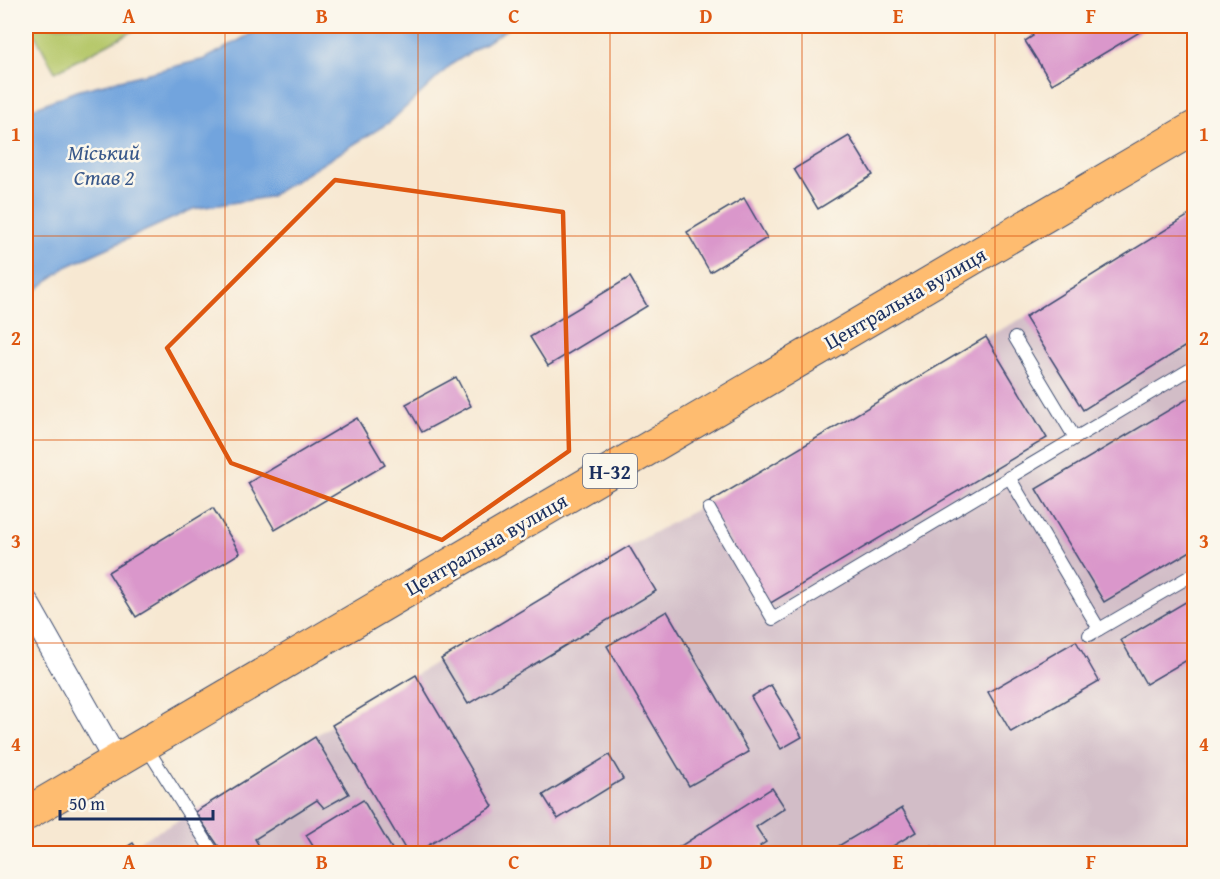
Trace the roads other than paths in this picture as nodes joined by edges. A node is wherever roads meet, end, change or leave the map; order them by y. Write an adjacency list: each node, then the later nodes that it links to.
1 (1194, 128): 9 (main road, Центральна вулиця / Н-32)
2 (1015, 338): 4 (lane)
3 (1194, 367): 4 (lane)
4 (1075, 438): 5 (lane)
5 (1010, 477): 6 (lane); 7 (lane)
6 (709, 509)
7 (1194, 574)
8 (26, 602): 10 (street)
9 (145, 744): 10 (main road, Центральна вулиця / Н-32); 12 (lane)
10 (116, 761): 11 (main road, Центральна вулиця / Н-32)
11 (26, 814)
12 (214, 854)

